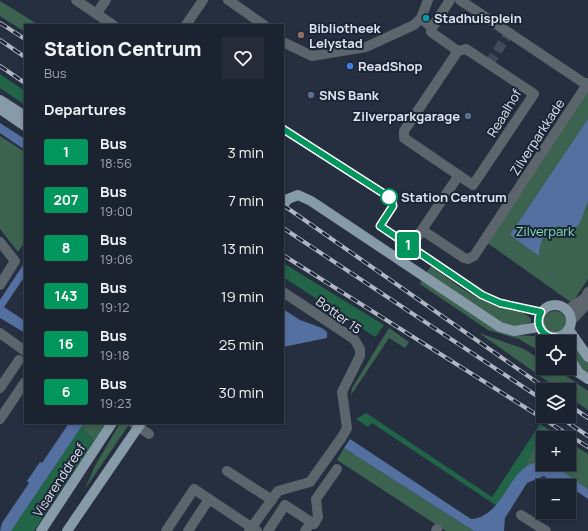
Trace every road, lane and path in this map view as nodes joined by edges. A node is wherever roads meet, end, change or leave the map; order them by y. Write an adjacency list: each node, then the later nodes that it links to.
1 (76, 0): 8 (street)
2 (106, 0): 8 (street)
3 (202, 0): 11 (street)
4 (228, 0): 12 (street)
5 (428, 0): 9 (street)
6 (450, 0): 13 (street)
7 (460, 0): 16 (street)
8 (100, 16): 10 (street)
9 (421, 18): 13 (street, Reaalhof); 14 (street)
10 (112, 24)
11 (187, 24)
12 (263, 24)
13 (432, 28): 15 (street, Reaalhof)
14 (288, 42)
15 (458, 51): 21 (street, Reaalhof); 21 (street, Reaalhof)
16 (587, 84): 23 (street, Zilverparkkade)
17 (0, 100): 19 (main road)
18 (0, 109): 20 (main road)
19 (24, 115)
20 (24, 125)
21 (459, 175): 23 (street)
22 (284, 204): 25 (main road)
23 (422, 230): 25 (street)
24 (0, 242): 26 (street)
25 (401, 261): 32 (main road)
26 (0, 285)
27 (588, 292): 30 (street)
28 (284, 293): 51 (street, Botter 15)
29 (588, 303): 31 (street)
30 (567, 310): 31 (main road); 32 (main road)
31 (570, 325): 35 (main road); 37 (main road)
32 (539, 327): 34 (main road)
33 (0, 333): 36 (street)
34 (546, 335)
35 (563, 335)
36 (24, 349)
37 (588, 357)
38 (19, 360): 42 (street)
39 (576, 368): 40 (main road)
40 (588, 379)
41 (24, 383): 43 (street)
42 (0, 388): 43 (street)
43 (14, 398): 44 (street)
44 (0, 419)
45 (111, 424): 55 (main road, Visarenddreef)
46 (138, 424): 47 (street); 56 (main road)
47 (149, 434)
48 (337, 469): 53 (street)
49 (227, 471): 51 (street)
50 (209, 499): 54 (street); 57 (street); 58 (street)
51 (272, 500): 54 (street, Botter 15)
52 (521, 515): 61 (street)
53 (311, 522): 59 (street); 60 (street)
54 (252, 530)
55 (41, 531)
56 (67, 531)
57 (166, 531)
58 (188, 531)
59 (268, 531)
60 (305, 531)
61 (546, 531)

